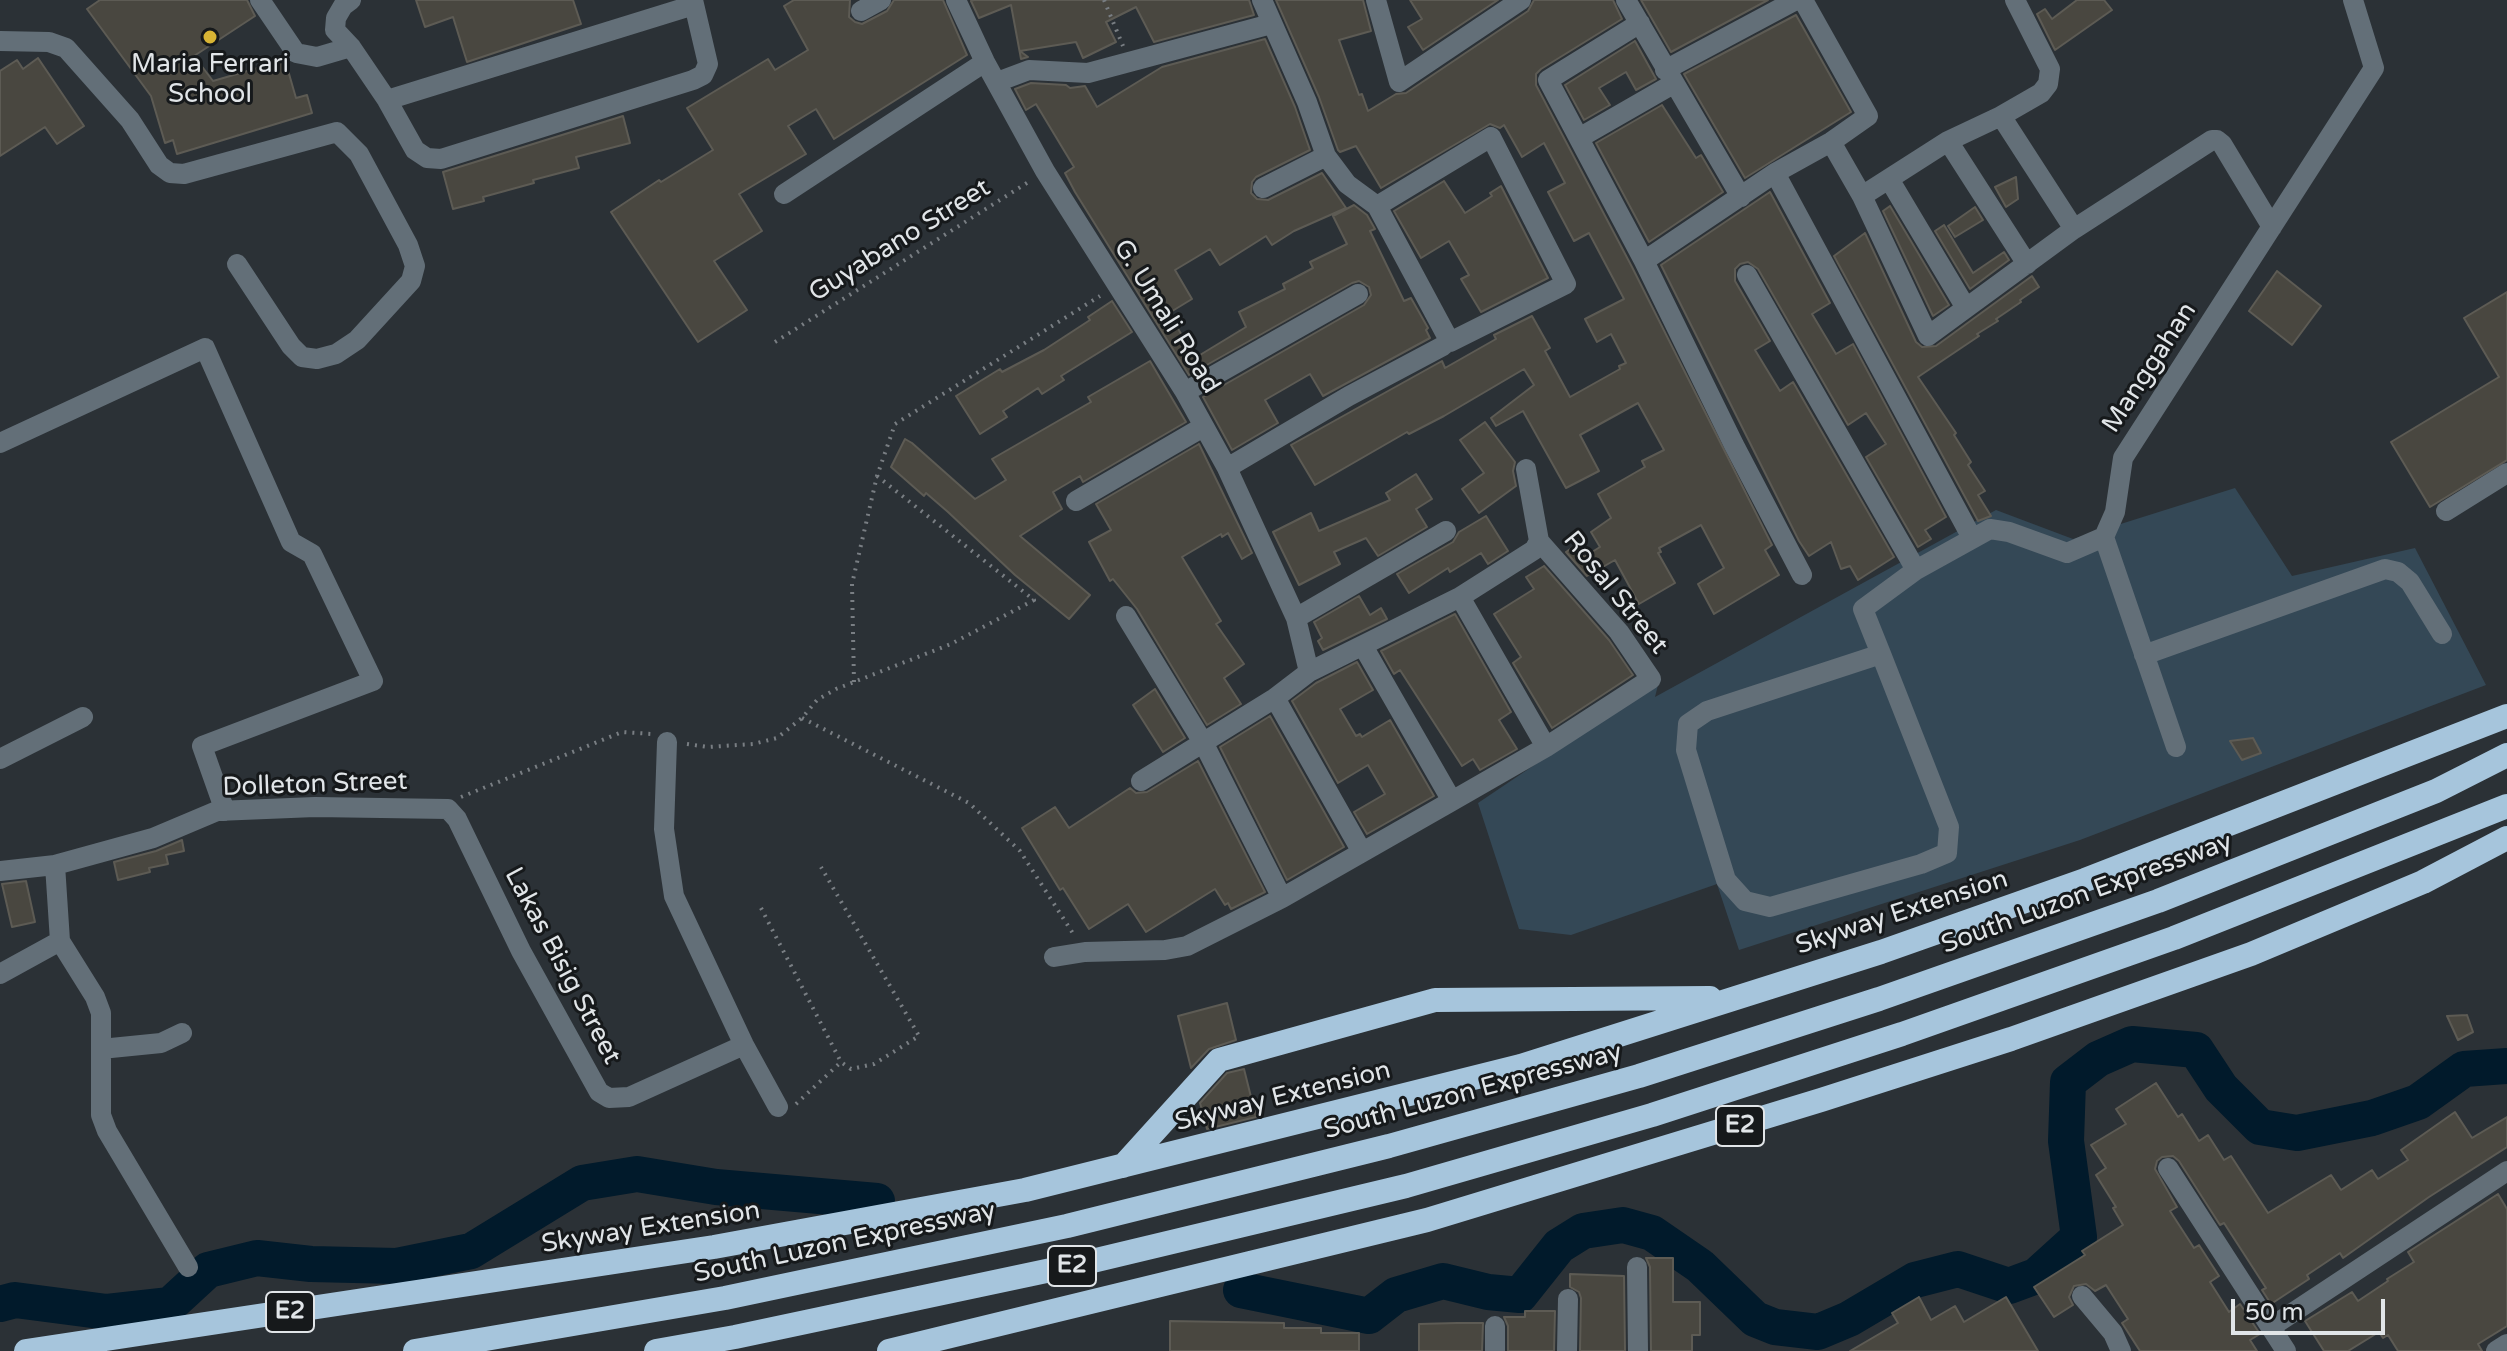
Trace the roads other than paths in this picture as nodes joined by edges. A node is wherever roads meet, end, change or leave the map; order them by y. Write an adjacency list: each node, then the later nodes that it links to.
1 (260, 0): 18 (street)
2 (351, 0): 18 (street)
3 (881, 0): 14 (street)
4 (956, 0): 19 (street, G. Umali Road)
5 (1262, 0): 16 (street)
6 (1376, 0): 7 (street)
7 (1521, 0)
8 (1626, 0): 15 (street)
9 (1796, 0): 20 (street)
10 (1803, 0): 26 (street)
11 (2015, 0): 23 (street)
12 (2353, 0): 35 (street, Manggahan)
13 (693, 2): 22 (street); 22 (street)
14 (861, 11)
15 (1640, 23): 20 (street); 24 (street)
16 (1271, 24): 21 (street); 27 (street)
17 (0, 41): 38 (street)
18 (351, 47): 22 (street)
19 (985, 62): 21 (street, G. Umali Road); 31 (street)
20 (1669, 77): 24 (street); 33 (street)
21 (997, 82): 44 (street, G. Umali Road)
22 (387, 100)
23 (2001, 116): 25 (street); 36 (street)
24 (1579, 138): 37 (street)
25 (1948, 141): 29 (street); 39 (street)
26 (1831, 142): 28 (street); 32 (street)
27 (1326, 156): 30 (street); 34 (street)
28 (1775, 173): 33 (street); 54 (street)
29 (1889, 179): 32 (street); 42 (street)
30 (1263, 188)
31 (784, 194)
32 (1862, 196): 42 (street)
33 (1741, 197): 37 (street)
34 (1377, 206): 34 (street)
35 (2272, 227): 36 (street); 53 (street, Manggahan)
36 (2074, 229): 39 (street)
37 (1644, 261): 57 (street)
38 (237, 264)
39 (2027, 264): 42 (street)
40 (1747, 275): 56 (street)
41 (1358, 294): 44 (street)
42 (1966, 308)
43 (1443, 346): 47 (street)
44 (1185, 392): 45 (street, G. Umali Road)
45 (1203, 427): 47 (street, G. Umali Road); 50 (street)
46 (0, 443): 79 (street)
47 (1227, 468): 60 (street, G. Umali Road)
48 (1526, 469): 55 (street)
49 (2507, 473): 51 (street)
50 (1076, 501)
51 (2446, 511)
52 (1446, 531): 60 (street)
53 (2104, 537): 54 (street); 64 (street)
54 (1972, 538): 56 (street)
55 (1539, 541): 58 (street); 71 (street, Rosal Street)
56 (1916, 570): 63 (street)
57 (1802, 575)
58 (1460, 597): 62 (street); 71 (street)
59 (1126, 616): 70 (street)
60 (1296, 618): 65 (street, G. Umali Road)
61 (2442, 634): 64 (street)
62 (1363, 646): 65 (street); 76 (street)
63 (1881, 654): 63 (street)
64 (2144, 655): 72 (street)
65 (1309, 672): 66 (street)
66 (1275, 698): 70 (street); 81 (street)
67 (2507, 716): 88 (highway, Skyway Extension / E2)
68 (83, 717): 74 (street)
69 (667, 742): 90 (street)
70 (1204, 744): 75 (street); 84 (street)
71 (1546, 747): 76 (street)
72 (2176, 747)
73 (2507, 755): 104 (highway, South Luzon Expressway / E2)
74 (0, 759)
75 (1141, 781)
76 (1452, 801): 81 (street)
77 (2507, 806): 105 (highway, E2)
78 (442, 808): 79 (street, Dolleton Street); 90 (street, Lakas Bisig Street)
79 (225, 811): 82 (street, Dolleton Street)
80 (2507, 838): 106 (highway, E2)
81 (1362, 852): 84 (street)
82 (55, 865): 83 (street, Dolleton Street); 85 (street)
83 (0, 871)
84 (1282, 898): 86 (street)
85 (60, 941): 87 (street); 91 (street)
86 (1054, 957)
87 (0, 974)
88 (1733, 997): 93 (highway, Skyway Extension / E2); 93 (highway)
89 (182, 1033): 91 (street)
90 (744, 1045): 92 (street)
91 (101, 1049): 96 (street)
92 (778, 1107)
93 (1123, 1166): 103 (highway, Skyway Extension / E2)
94 (2168, 1168): 101 (street)
95 (2507, 1171): 101 (street)
96 (188, 1267)
97 (1637, 1267): 109 (street)
98 (2082, 1296): 110 (street)
99 (1568, 1299): 108 (street)
100 (1495, 1326): 107 (street)
101 (2271, 1327): 111 (street)
102 (2507, 1344): 112 (street)
103 (26, 1351)
104 (415, 1351)
105 (656, 1351)
106 (889, 1351)
107 (1495, 1351)
108 (1567, 1351)
109 (1638, 1351)
110 (2121, 1351)
111 (2286, 1351)
112 (2496, 1351)

